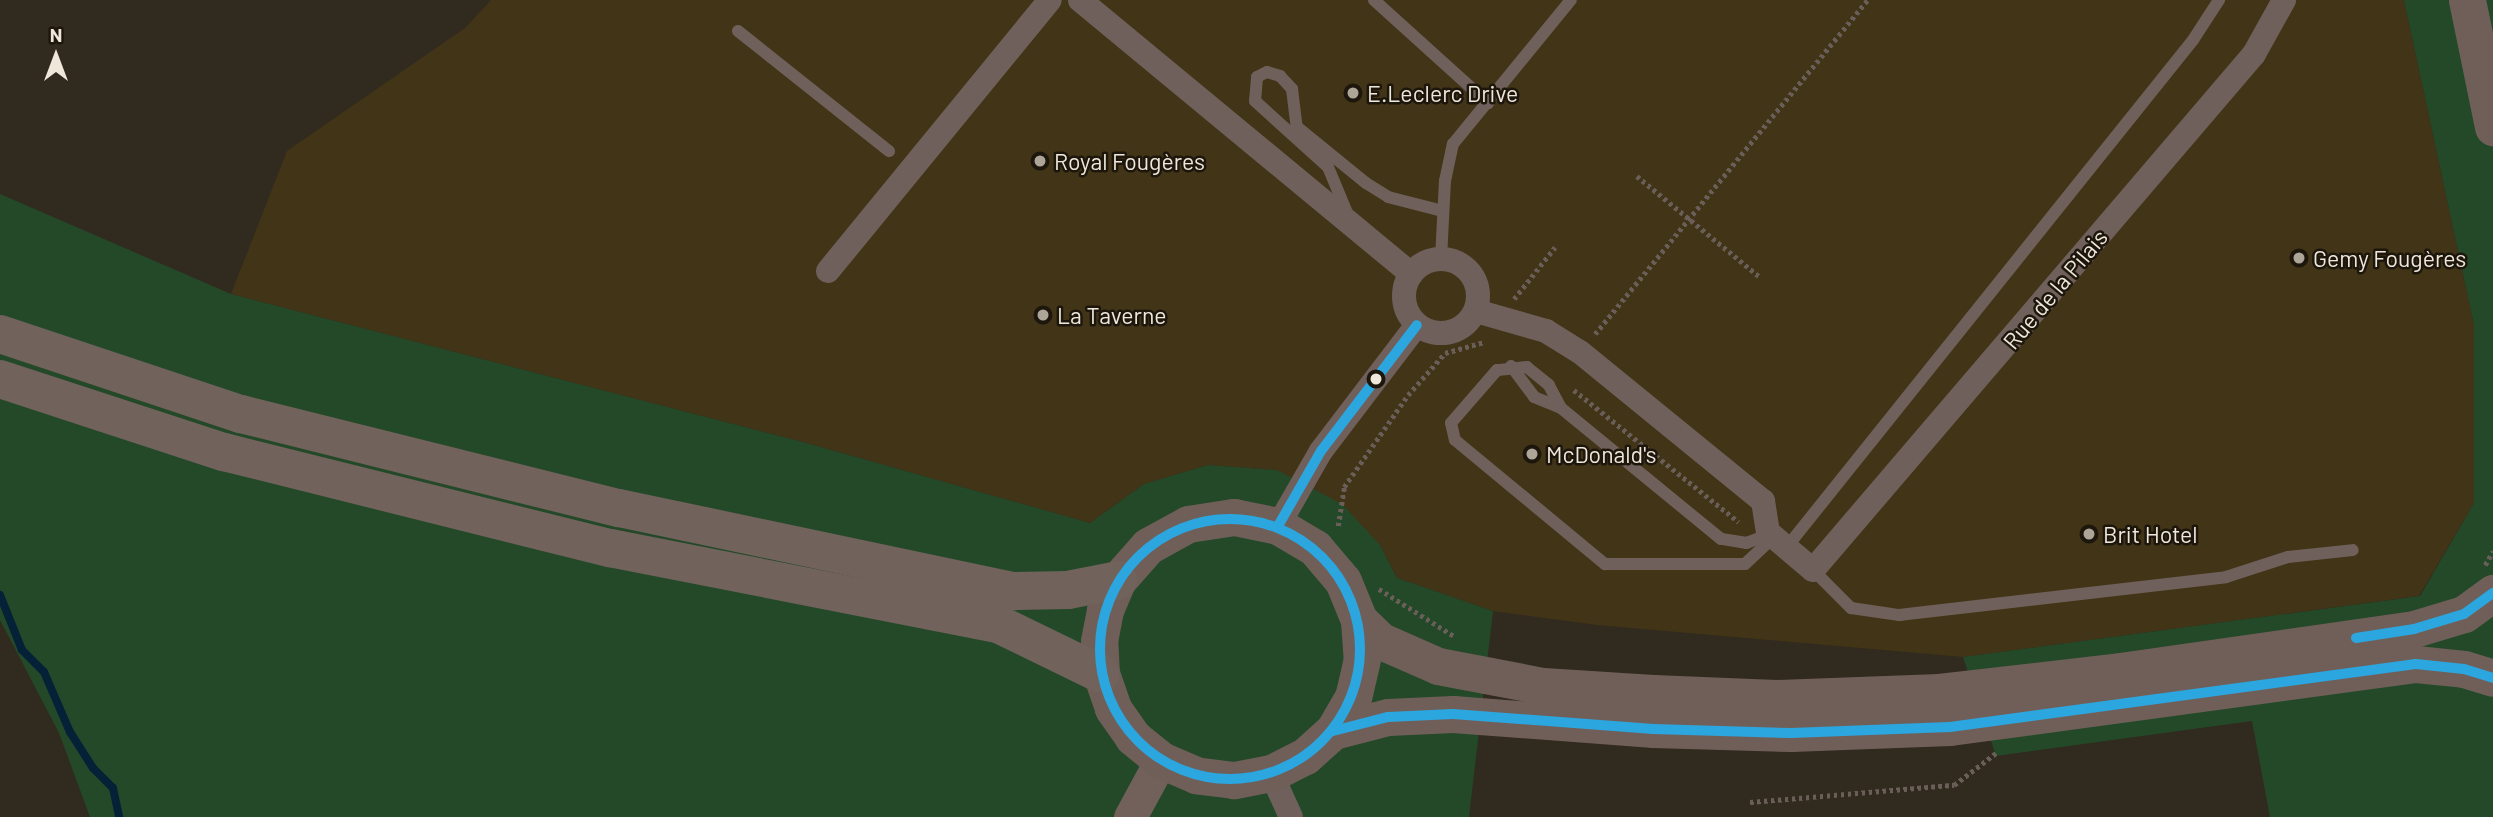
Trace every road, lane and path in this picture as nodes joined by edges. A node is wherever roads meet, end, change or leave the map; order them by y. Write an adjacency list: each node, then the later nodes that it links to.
1 (1050, 0): 19 (street)
2 (1080, 0): 16 (street)
3 (1374, 0): 10 (lane)
4 (1571, 0): 10 (lane)
5 (1867, 0): 15 (path)
6 (2220, 0): 31 (lane)
7 (2284, 0): 33 (street, Rue de la Pilais)
8 (2467, 0): 11 (main road)
9 (738, 31): 12 (lane)
10 (1488, 103): 14 (lane)
11 (2493, 127)
12 (889, 151)
13 (1637, 176): 15 (path)
14 (1443, 211): 16 (lane); 18 (lane)
15 (1689, 219): 21 (path); 26 (path)
16 (1352, 225): 20 (street)
17 (1555, 247): 22 (path)
18 (1441, 259): 20 (street); 22 (street)
19 (828, 271)
20 (1411, 274): 23 (street)
21 (1760, 277)
22 (1487, 315): 23 (street); 25 (path); 26 (street)
23 (1417, 325): 30 (street)
24 (0, 334): 34 (highway)
25 (1481, 341)
26 (1580, 352): 31 (street)
27 (1511, 366): 29 (lane); 29 (lane); 31 (lane)
28 (0, 379): 37 (highway)
29 (1561, 408): 31 (lane)
30 (1278, 526): 34 (main road); 36 (main road)
31 (1777, 540): 33 (street)
32 (2353, 550): 33 (lane)
33 (1813, 570)
34 (1118, 580): 37 (main road)
35 (2493, 593): 36 (main road)
36 (1359, 620): 39 (main road)
37 (1101, 674): 41 (main road)
38 (2493, 678): 39 (main road)
39 (1333, 731): 42 (main road)
40 (2001, 751): 43 (path)
41 (1161, 760): 42 (main road); 44 (main road)
42 (1271, 773): 45 (street)
43 (1750, 802)
44 (1130, 817)
45 (1291, 817)

